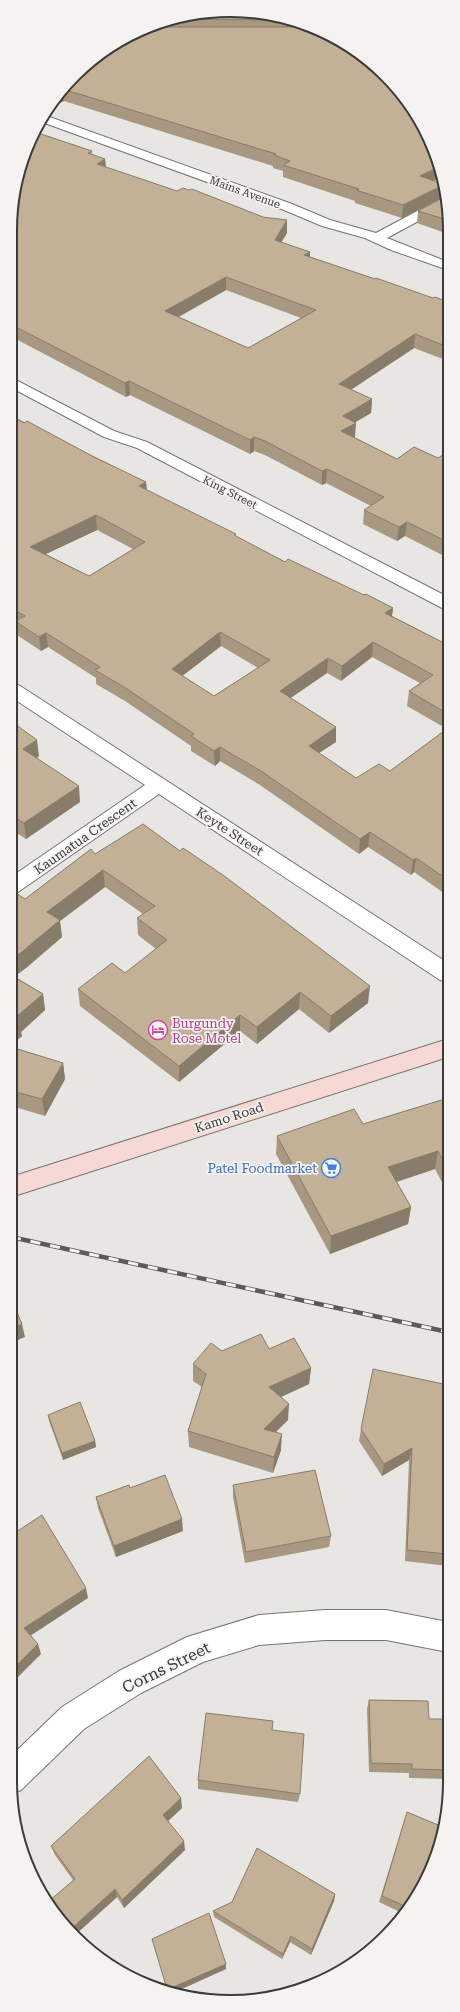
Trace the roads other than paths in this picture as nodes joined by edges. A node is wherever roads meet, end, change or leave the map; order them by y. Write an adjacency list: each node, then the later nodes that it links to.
1 (48, 120): 3 (street, Mains Avenue)
2 (441, 204): 3 (street)
3 (377, 238): 4 (street, Mains Avenue)
4 (443, 264)
5 (17, 385): 6 (street, King Street)
6 (443, 601)
7 (17, 692): 8 (street, Keyte Street)
8 (159, 784): 9 (street, Kaumatua Crescent); 10 (street, Keyte Street)
9 (17, 883)
10 (443, 971)
11 (443, 1050): 12 (main road, Kamo Road)
12 (17, 1185)
13 (443, 1636): 14 (street, Corns Street)
14 (17, 1772)

